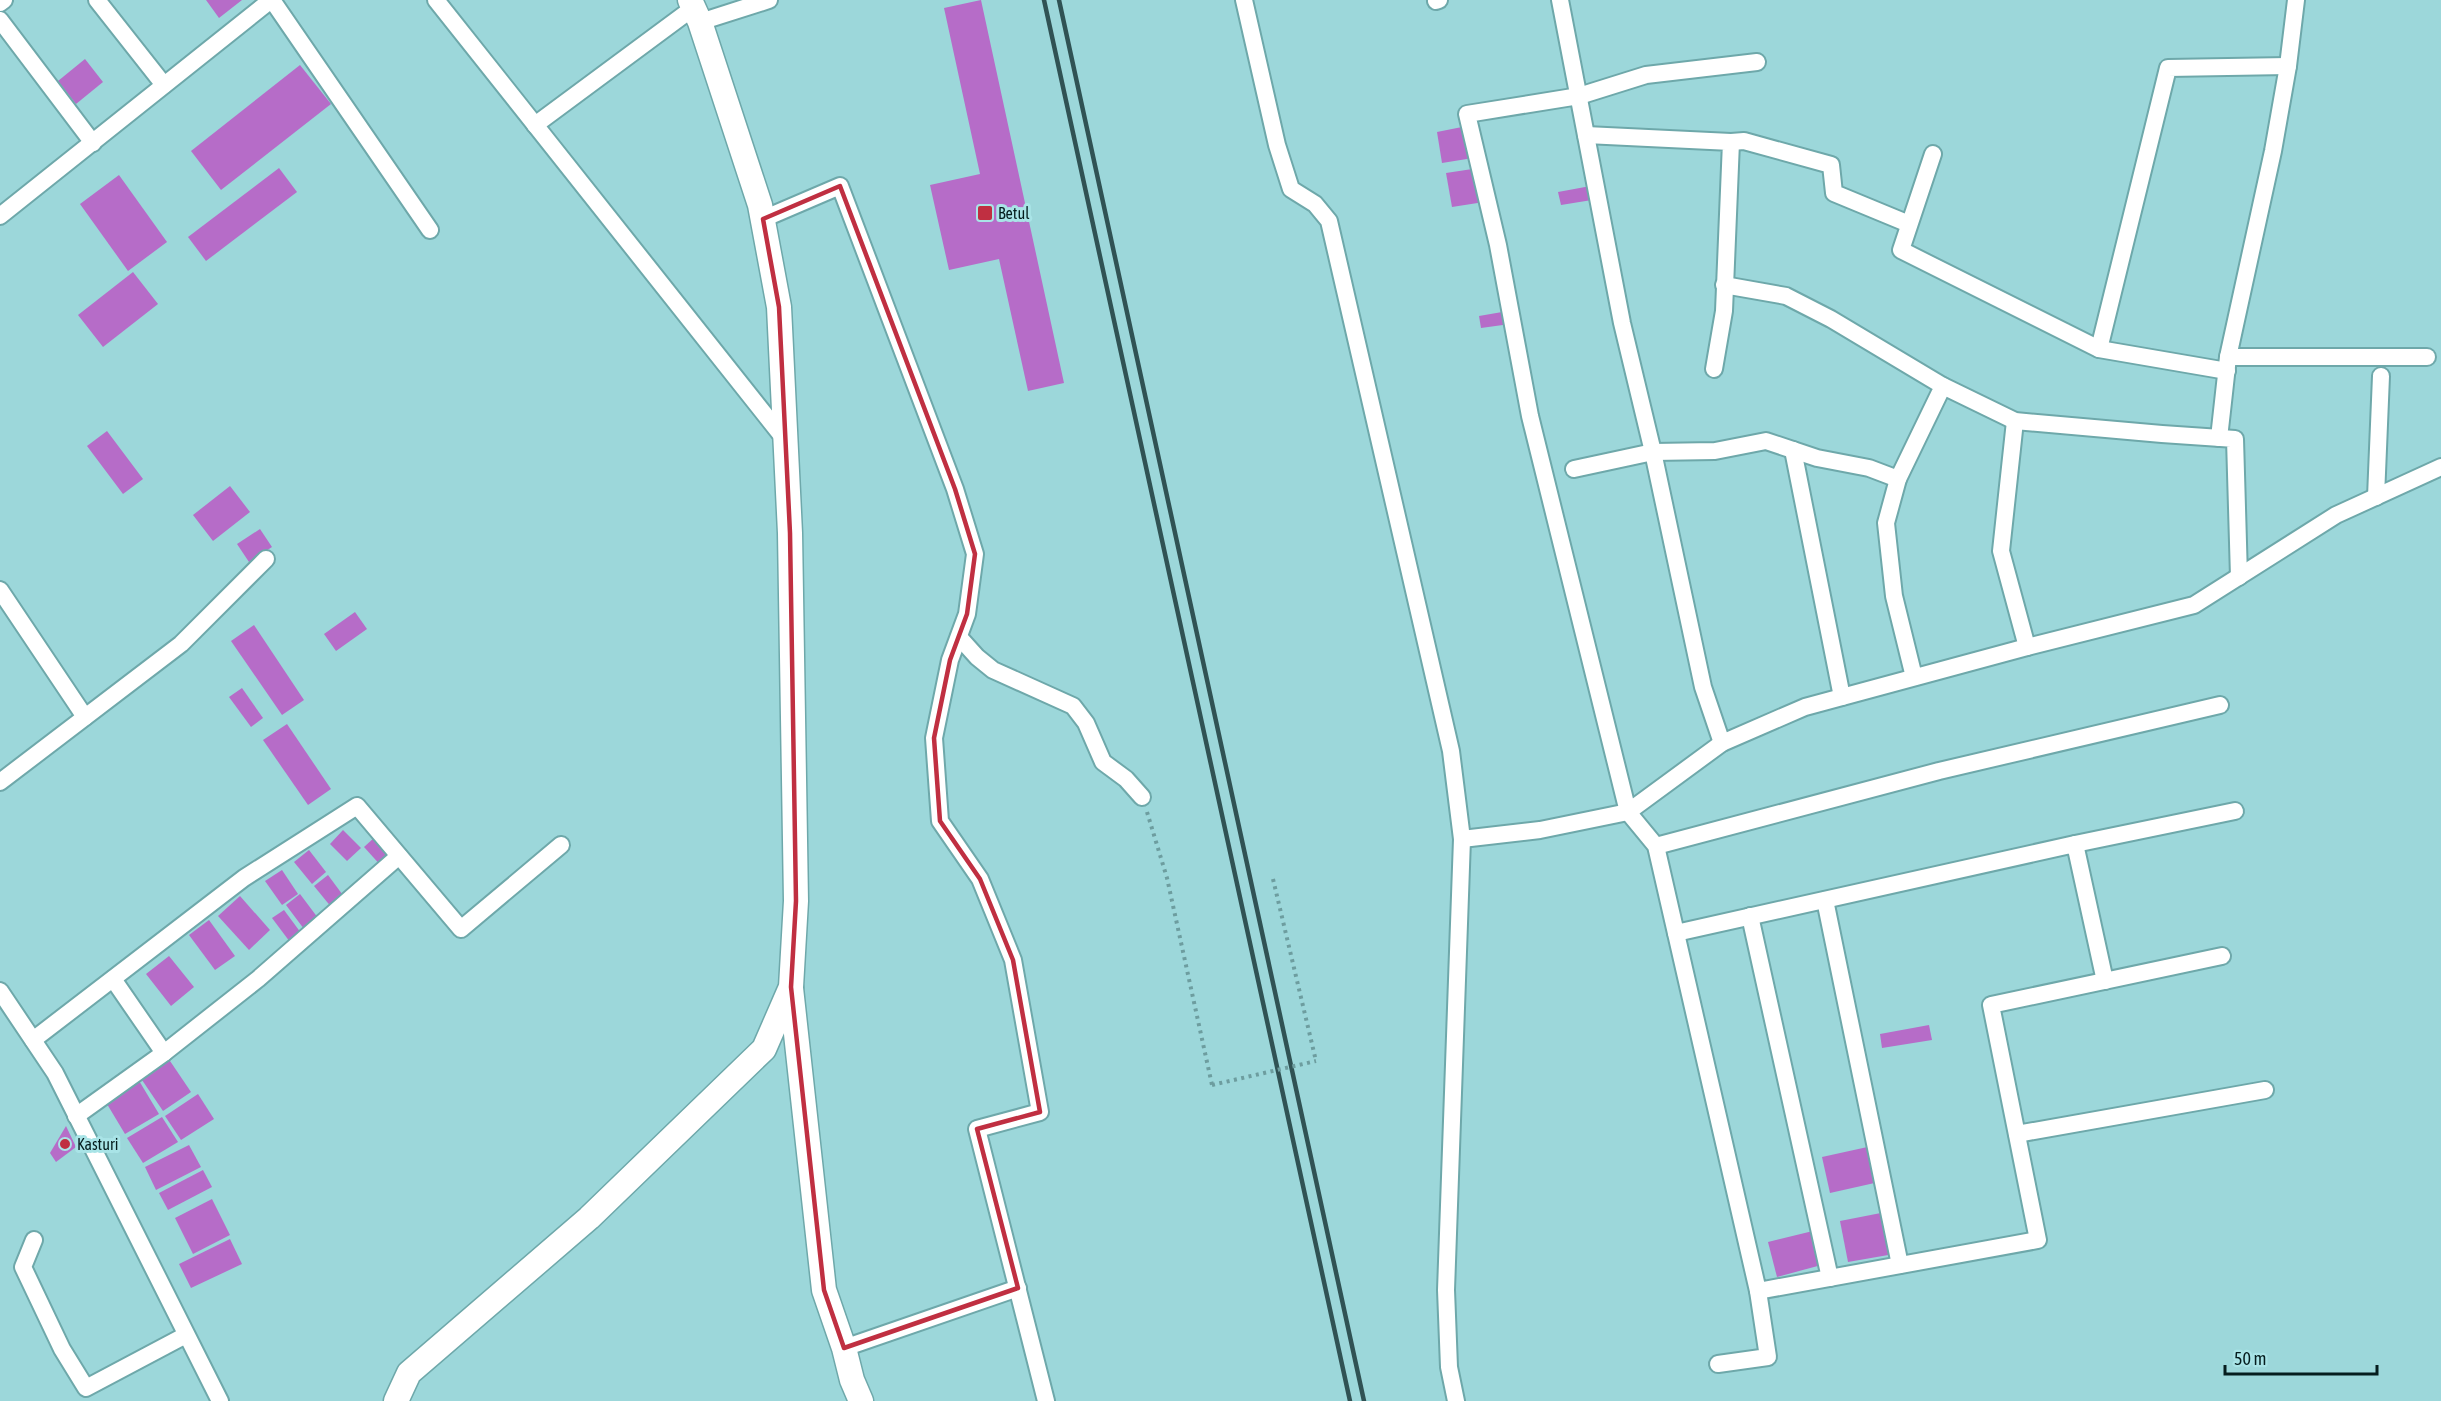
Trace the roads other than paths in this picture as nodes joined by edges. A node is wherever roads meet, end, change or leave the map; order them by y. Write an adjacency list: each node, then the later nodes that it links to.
1 (4, 0): 9 (street)
2 (97, 0): 14 (street)
3 (271, 0): 14 (street); 24 (street)
4 (436, 0): 16 (street)
5 (769, 0): 10 (street)
6 (1244, 0): 55 (street)
7 (1560, 0): 15 (street)
8 (2296, 0): 13 (street)
9 (0, 3)
10 (694, 10): 16 (street); 22 (main road)
11 (0, 20): 19 (street)
12 (1758, 62): 15 (street)
13 (2288, 66): 26 (street); 28 (street)
14 (164, 85): 19 (street)
15 (1579, 96): 17 (street); 54 (street)
16 (536, 125): 34 (street)
17 (1586, 135): 18 (street); 36 (street)
18 (1731, 142): 23 (street); 25 (street)
19 (93, 143): 21 (street)
20 (1933, 154): 23 (street)
21 (0, 216)
22 (763, 219): 34 (main road); 44 (street)
23 (1910, 224): 26 (street)
24 (430, 230)
25 (1724, 285): 29 (street); 31 (street)
26 (2099, 349): 28 (street)
27 (2427, 357): 28 (street)
28 (2228, 364): 33 (street)
29 (1714, 369)
30 (2380, 376): 40 (street)
31 (1942, 386): 32 (street); 39 (street)
32 (2015, 421): 33 (street); 45 (street)
33 (2219, 438): 42 (street)
34 (786, 441): 66 (main road)
35 (1793, 450): 36 (street); 39 (street); 47 (street)
36 (1653, 452): 38 (street); 50 (street)
37 (2441, 467): 40 (street)
38 (1574, 469)
39 (1898, 479): 46 (street)
40 (2376, 497): 42 (street)
41 (266, 559): 49 (street)
42 (2239, 577): 45 (street)
43 (0, 590): 49 (street)
44 (959, 637): 52 (street); 77 (street)
45 (2027, 647): 46 (street)
46 (1914, 677): 47 (street)
47 (1842, 697): 50 (street)
48 (2220, 705): 58 (street)
49 (85, 717): 51 (street)
50 (1722, 743): 54 (street)
51 (0, 782)
52 (1142, 797)
53 (2235, 811): 56 (street)
54 (1628, 812): 55 (street); 58 (street)
55 (1462, 840): 86 (street)
56 (2075, 844): 60 (street); 65 (street)
57 (561, 845): 59 (street)
58 (1656, 846): 62 (street)
59 (399, 856): 64 (street); 70 (street)
60 (1825, 900): 61 (street); 75 (street)
61 (1750, 916): 62 (street); 76 (street)
62 (1676, 933): 78 (street)
63 (2222, 956): 65 (street)
64 (113, 979): 69 (street); 70 (street)
65 (2105, 981): 73 (street)
66 (791, 987): 80 (main road); 83 (main road)
67 (0, 991): 68 (street)
68 (5, 1010): 69 (street)
69 (33, 1040): 72 (street)
70 (164, 1053): 72 (street)
71 (2265, 1090): 73 (street)
72 (76, 1116): 79 (street)
73 (2017, 1134): 75 (street)
74 (34, 1240): 79 (street)
75 (1900, 1265): 76 (street)
76 (1830, 1278): 78 (street)
77 (1018, 1288): 80 (street); 85 (street)
78 (1758, 1292): 81 (street)
79 (186, 1335): 82 (street)
80 (844, 1348): 84 (main road)
81 (1718, 1364)
82 (220, 1401)
83 (396, 1401)
84 (861, 1401)
85 (1046, 1401)
86 (1456, 1401)

